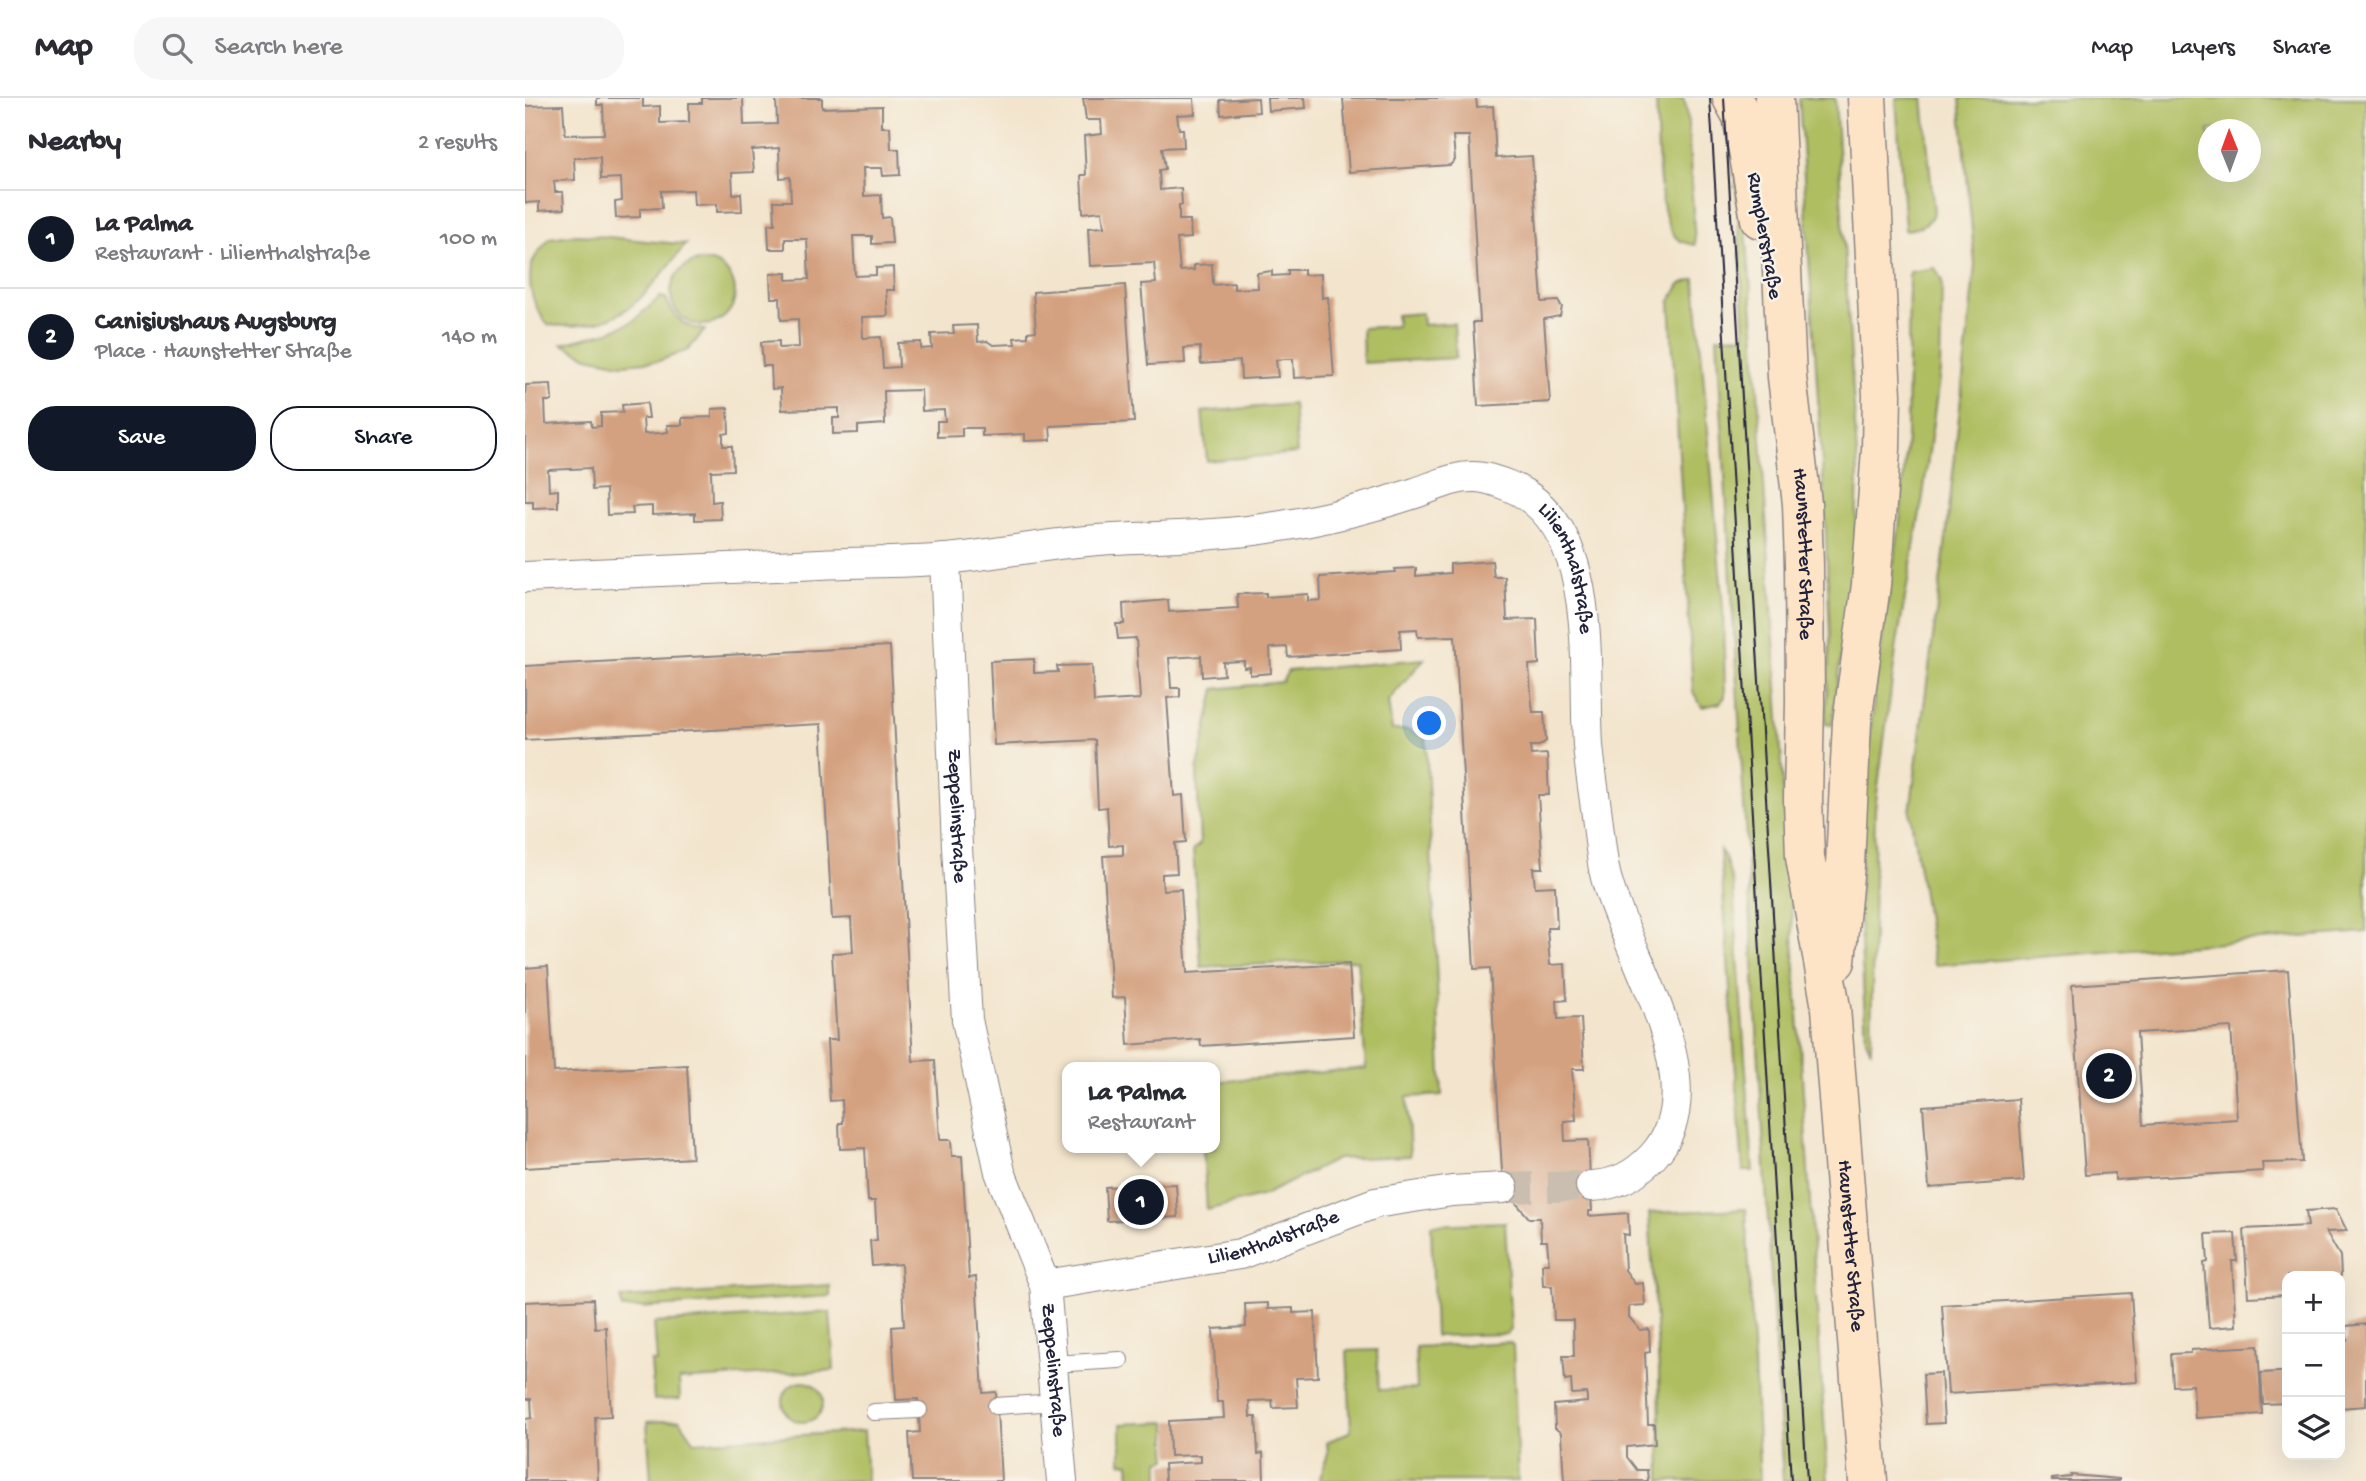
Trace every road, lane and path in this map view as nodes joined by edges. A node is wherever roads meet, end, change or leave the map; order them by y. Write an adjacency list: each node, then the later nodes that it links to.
1 (1732, 98): 4 (main road, Rumplerstraße)
2 (1775, 98): 4 (main road, Haunstetter Straße)
3 (1867, 98): 7 (main road, Haunstetter Straße)
4 (1787, 377): 7 (main road, Haunstetter Straße)
5 (945, 559): 6 (street); 8 (street, Lilienthalstraße); 10 (street, Zeppelinstraße)
6 (525, 577)
7 (1831, 1008): 18 (main road, Haunstetter Straße)
8 (1591, 1186)
9 (1503, 1188): 10 (street, Lilienthalstraße)
10 (1045, 1285): 12 (street, Zeppelinstraße)
11 (1120, 1360): 12 (lane)
12 (1052, 1364): 13 (street, Zeppelinstraße)
13 (1056, 1402): 14 (lane); 17 (street, Zeppelinstraße)
14 (996, 1405)
15 (919, 1410): 16 (lane)
16 (874, 1412)
17 (1062, 1481)
18 (1868, 1481)

